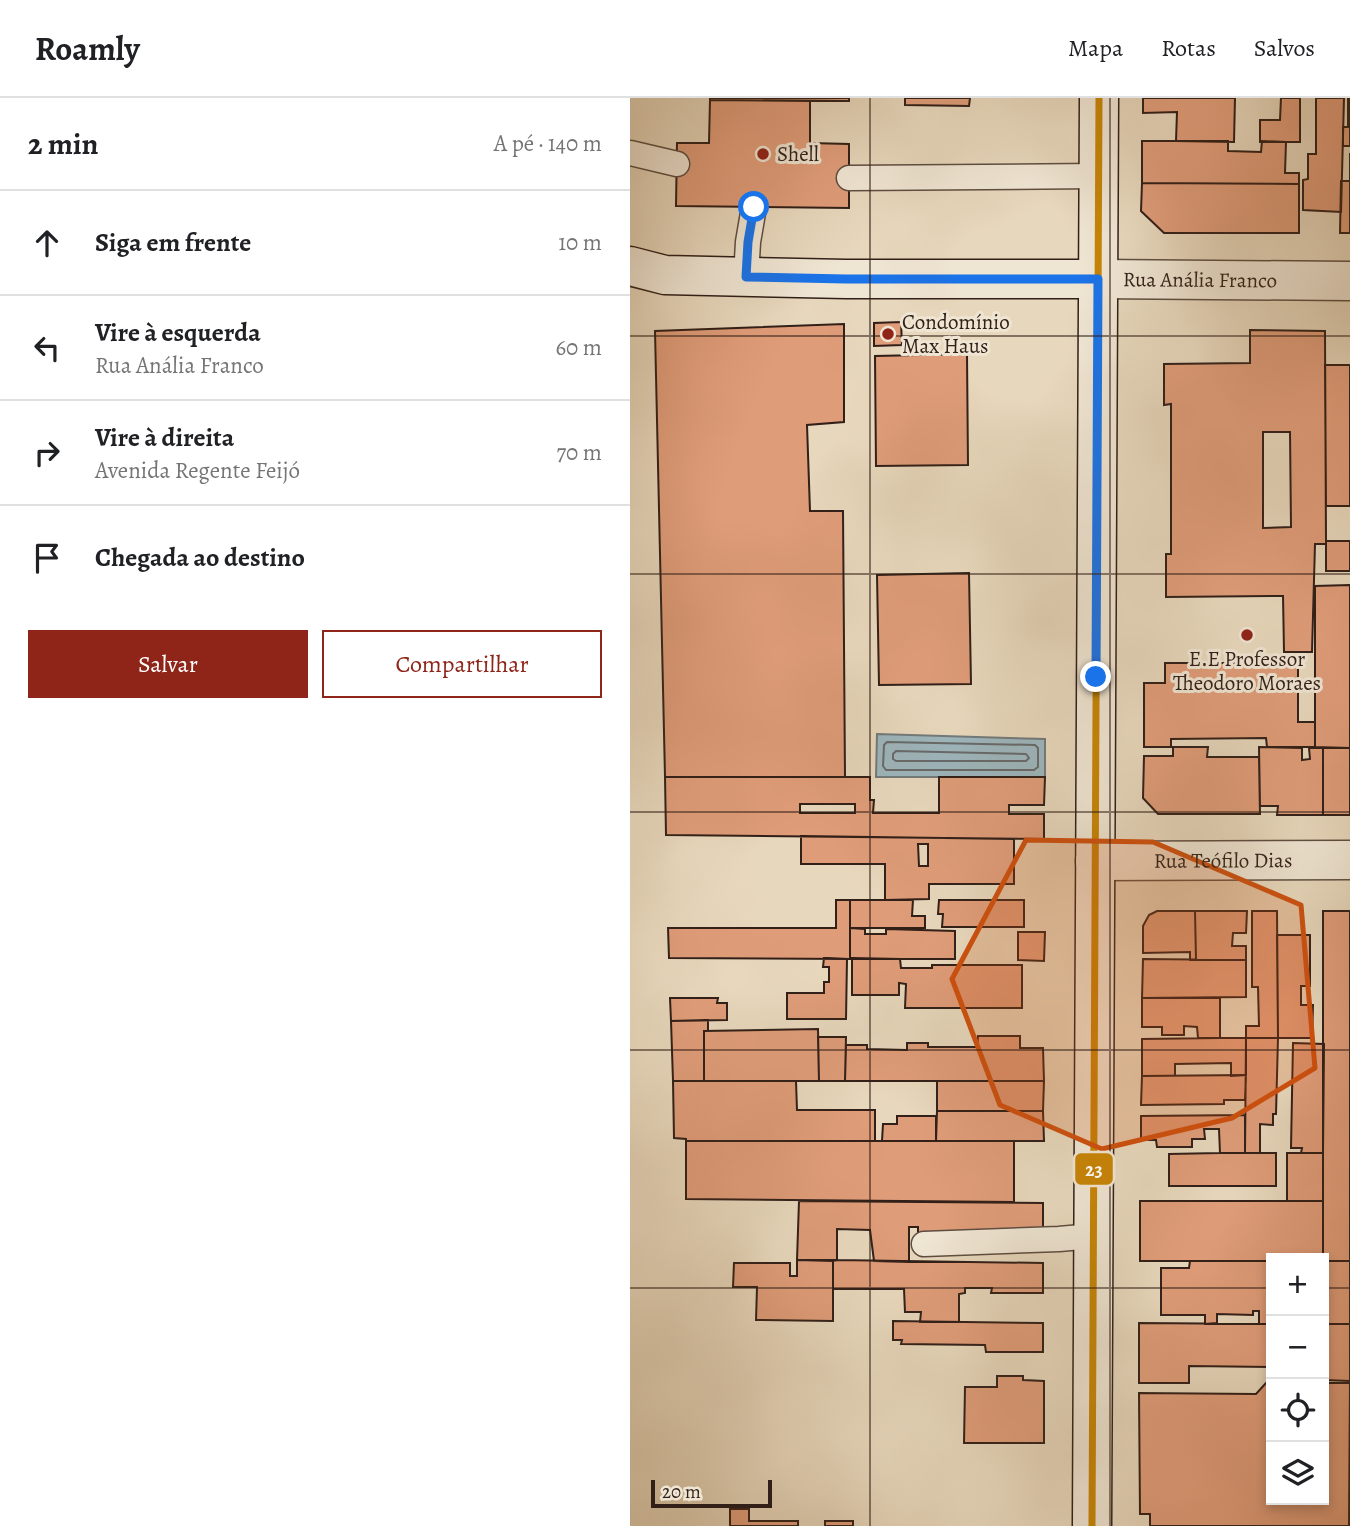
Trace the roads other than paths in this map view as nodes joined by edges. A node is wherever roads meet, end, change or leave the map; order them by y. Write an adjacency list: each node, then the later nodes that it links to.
1 (1099, 98): 4 (main road)
2 (630, 153): 3 (lane)
3 (677, 164)
4 (1098, 176): 5 (lane); 9 (main road)
5 (849, 178)
6 (754, 207): 8 (lane)
7 (630, 266): 8 (main road, Rua Anália Franco)
8 (746, 277): 9 (main road, Rua Anália Franco)
9 (1098, 279): 10 (main road, Rua Anália Franco); 12 (main road)
10 (1350, 281)
11 (1350, 860): 12 (main road, Rua Teófilo Dias)
12 (1095, 861): 13 (main road)
13 (1093, 1236): 14 (lane); 15 (main road)
14 (924, 1244)
15 (1092, 1526)

